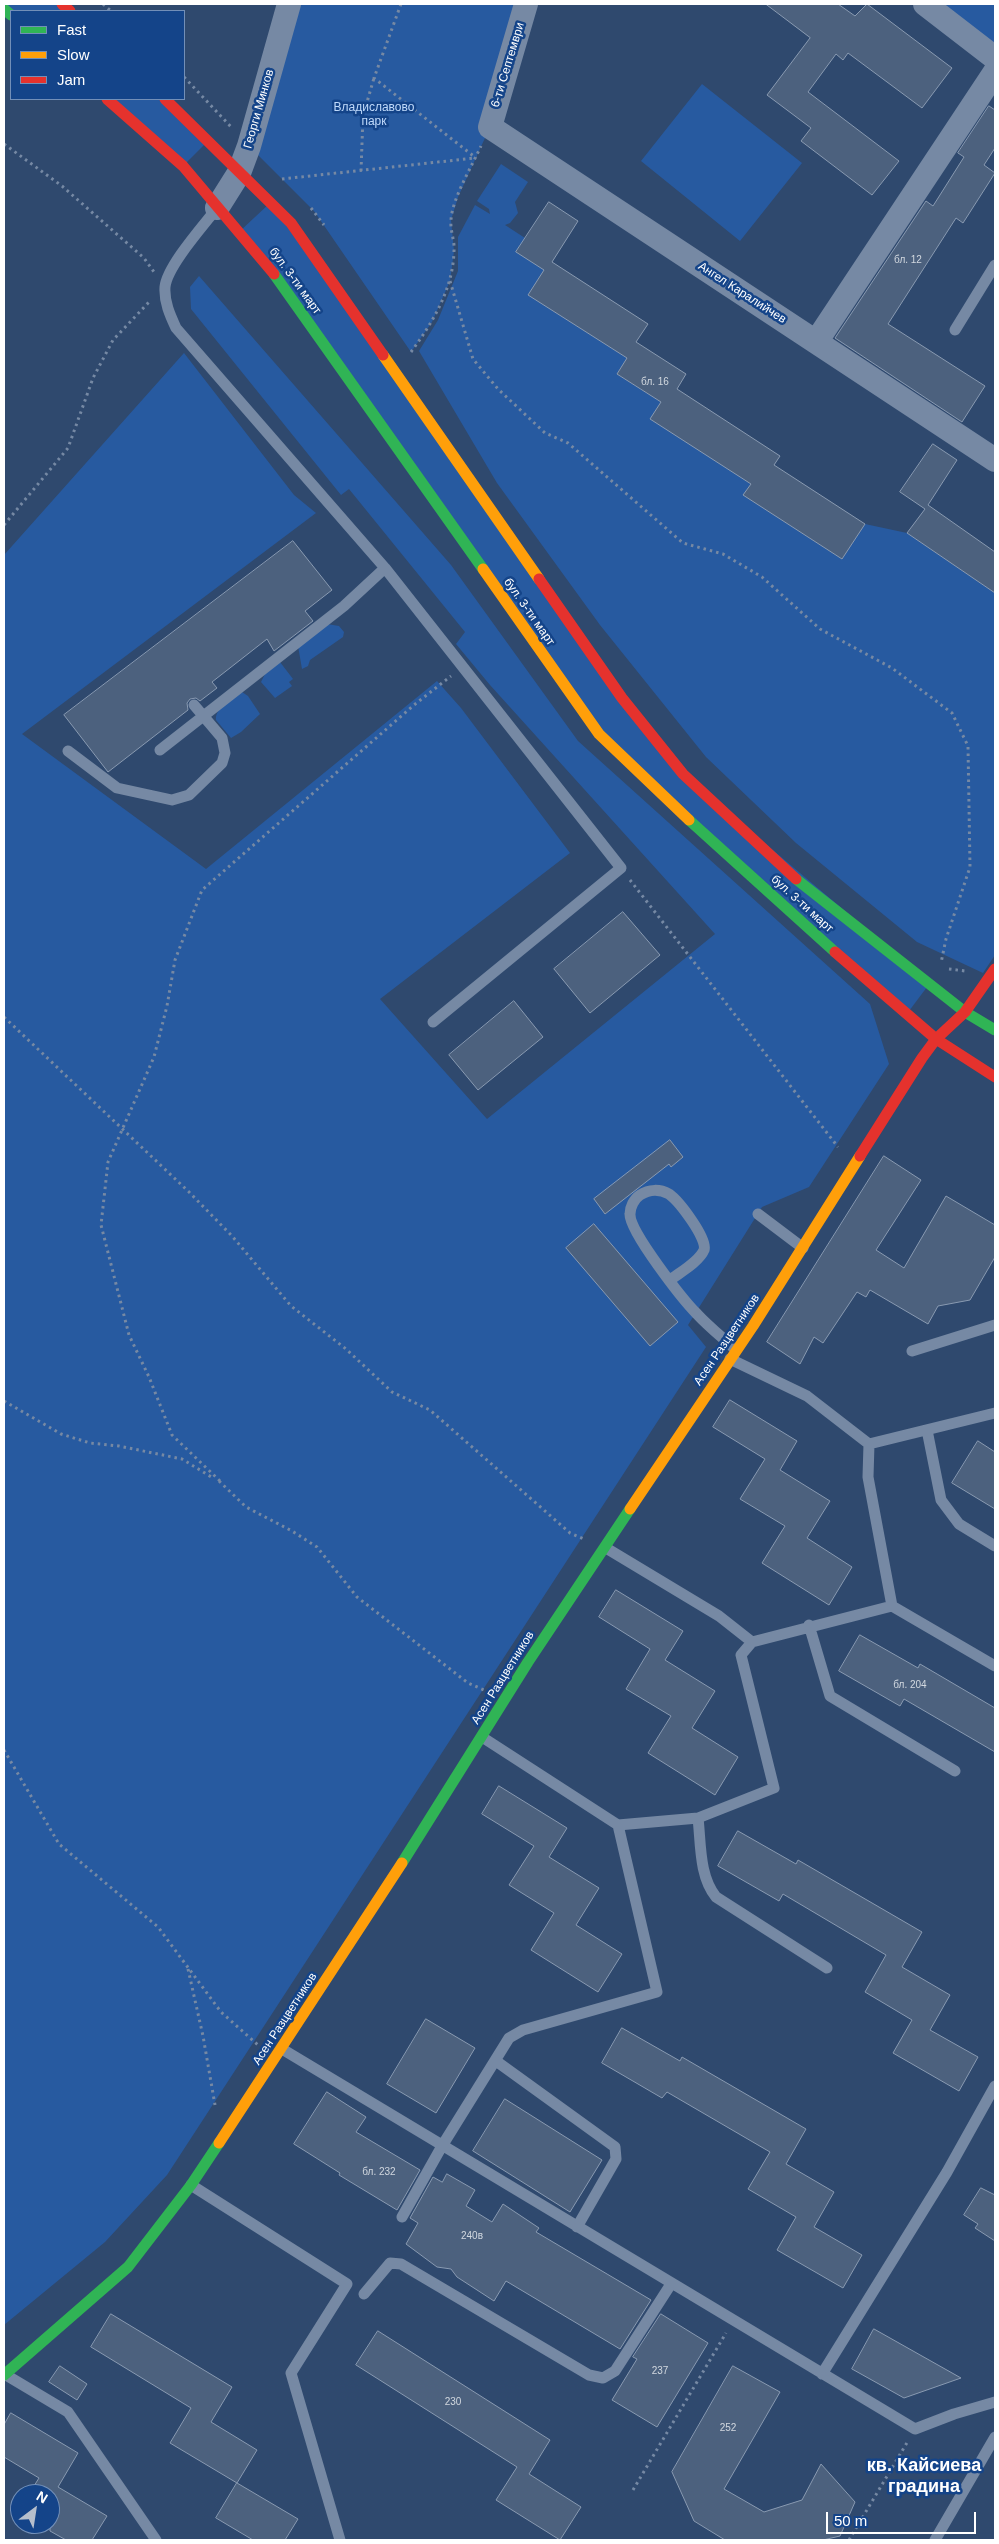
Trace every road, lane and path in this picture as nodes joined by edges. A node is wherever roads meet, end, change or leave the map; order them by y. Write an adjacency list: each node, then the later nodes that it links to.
1 (289, 4): 13 (street, Георги Минков)
2 (401, 4): 8 (path)
3 (526, 4): 11 (street, 6-ти Септември)
4 (925, 4): 5 (street)
5 (995, 58)
6 (995, 72): 27 (street)
7 (185, 78): 13 (path)
8 (374, 78): 14 (path); 15 (path)
9 (109, 100): 21 (street, бул. 3-ти март)
10 (166, 100): 16 (street, бул. 3-ти март)
11 (490, 127): 14 (path); 27 (street, Ангел Каралийчев)
12 (4, 144): 25 (path)
13 (249, 146): 16 (street, Георги Минков)
14 (476, 158): 15 (path); 24 (path)
15 (361, 171): 18 (path)
16 (239, 173): 21 (street, Георги Минков); 44 (street, бул. 3-ти март)
17 (278, 175): 18 (path)
18 (282, 179): 19 (path)
19 (288, 185)
20 (308, 205): 22 (path)
21 (217, 208): 25 (lane); 48 (street, бул. 3-ти март)
22 (325, 227)
23 (995, 265): 26 (lane)
24 (450, 281): 29 (path); 41 (path)
25 (165, 285): 32 (path); 33 (lane)
26 (955, 330)
27 (816, 342): 31 (street, Ангел Каралийчев)
28 (407, 346): 29 (path)
29 (410, 352): 30 (path)
30 (413, 356)
31 (995, 460)
32 (4, 525)
33 (385, 568): 34 (lane); 36 (lane)
34 (462, 668): 39 (lane); 50 (path)
35 (194, 705): 36 (lane)
36 (203, 716): 37 (lane); 38 (lane)
37 (160, 750)
38 (68, 751)
39 (621, 868): 46 (lane); 51 (path)
40 (995, 968): 43 (street, Асен Разцветников)
41 (940, 969)
42 (947, 969): 43 (path)
43 (987, 981): 44 (street, Асен Разцветников)
44 (965, 1012): 47 (street, бул. 3-ти март); 48 (street, Асен Разцветников)
45 (4, 1017): 50 (path)
46 (433, 1022)
47 (995, 1030)
48 (936, 1039): 49 (street, бул. 3-ти март); 51 (street, Асен Разцветников)
49 (995, 1077)
50 (123, 1128): 62 (path); 64 (path)
51 (853, 1168): 53 (street, Асен Разцветников)
52 (758, 1214): 53 (lane)
53 (803, 1248): 57 (street, Асен Разцветников)
54 (670, 1280): 54 (lane); 57 (lane)
55 (995, 1325): 56 (lane)
56 (912, 1351)
57 (733, 1355): 61 (lane); 64 (street, Асен Разцветников)
58 (4, 1401): 62 (path)
59 (995, 1413): 60 (lane)
60 (927, 1430): 61 (lane); 63 (lane)
61 (869, 1444): 65 (lane)
62 (220, 1481): 69 (path)
63 (995, 1546)
64 (606, 1548): 67 (lane); 69 (street, Асен Разцветников)
65 (892, 1606): 66 (lane); 68 (lane)
66 (809, 1625): 67 (lane); 72 (lane)
67 (752, 1642): 73 (lane)
68 (995, 1666)
69 (505, 1701): 70 (street, Асен Разцветников)
70 (482, 1737): 74 (lane); 77 (street, Асен Разцветников)
71 (4, 1750): 75 (path)
72 (955, 1771)
73 (698, 1818): 74 (lane); 76 (lane)
74 (618, 1825): 79 (lane)
75 (187, 1966): 78 (path); 81 (path)
76 (827, 1968)
77 (282, 2049): 78 (street, Асен Разцветников); 82 (lane)
78 (275, 2060): 83 (street, Асен Разцветников)
79 (496, 2061): 82 (lane); 85 (lane)
80 (995, 2086): 89 (lane)
81 (216, 2109)
82 (442, 2146): 84 (lane); 85 (lane)
83 (191, 2184): 90 (street, Асен Разцветников); 96 (lane)
84 (402, 2217)
85 (577, 2227): 86 (lane)
86 (671, 2284): 87 (lane); 88 (lane)
87 (364, 2294)
88 (733, 2322): 89 (lane); 94 (path)
89 (822, 2374): 92 (lane)
90 (4, 2375): 95 (lane)
91 (995, 2402): 92 (lane)
92 (915, 2429): 97 (path)
93 (995, 2437): 98 (lane)
94 (633, 2490)
95 (156, 2540)
96 (340, 2540)
97 (849, 2540)
98 (934, 2540)

